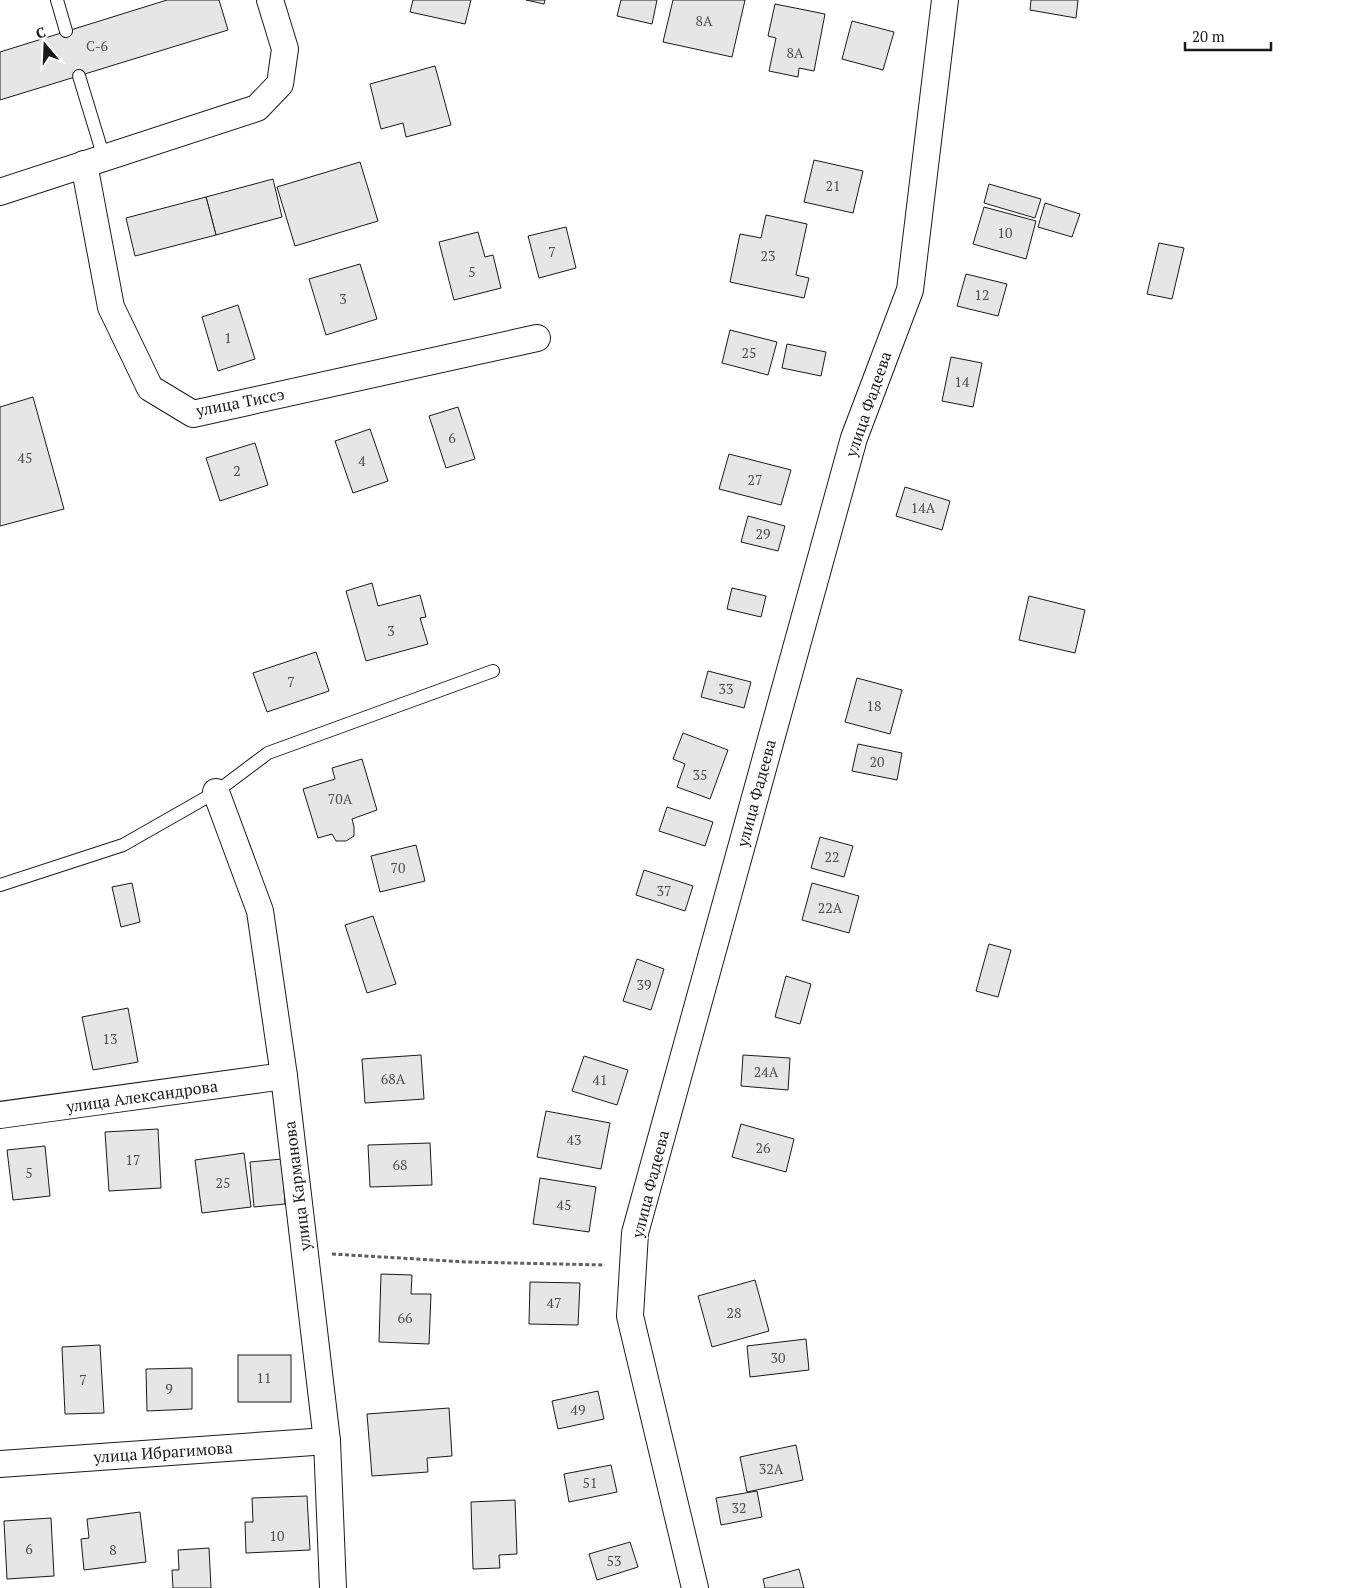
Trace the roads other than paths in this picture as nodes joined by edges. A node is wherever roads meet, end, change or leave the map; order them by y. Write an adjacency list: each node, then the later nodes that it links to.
1 (57, 0): 4 (lane)
2 (270, 0): 6 (street)
3 (945, 0): 17 (street, улица Фадеева)
4 (66, 31)
5 (79, 76): 6 (lane)
6 (94, 161): 7 (street); 8 (street, улица Тиссэ)
7 (0, 192)
8 (537, 338)
9 (493, 671): 10 (lane)
10 (216, 792): 11 (lane); 12 (street, улица Карманова)
11 (0, 885)
12 (284, 1076): 13 (street, улица Александрова); 14 (street, улица Карманова)
13 (0, 1115)
14 (327, 1441): 15 (street, улица Ибрагимова); 16 (street, улица Карманова)
15 (0, 1464)
16 (332, 1588)
17 (695, 1588)

